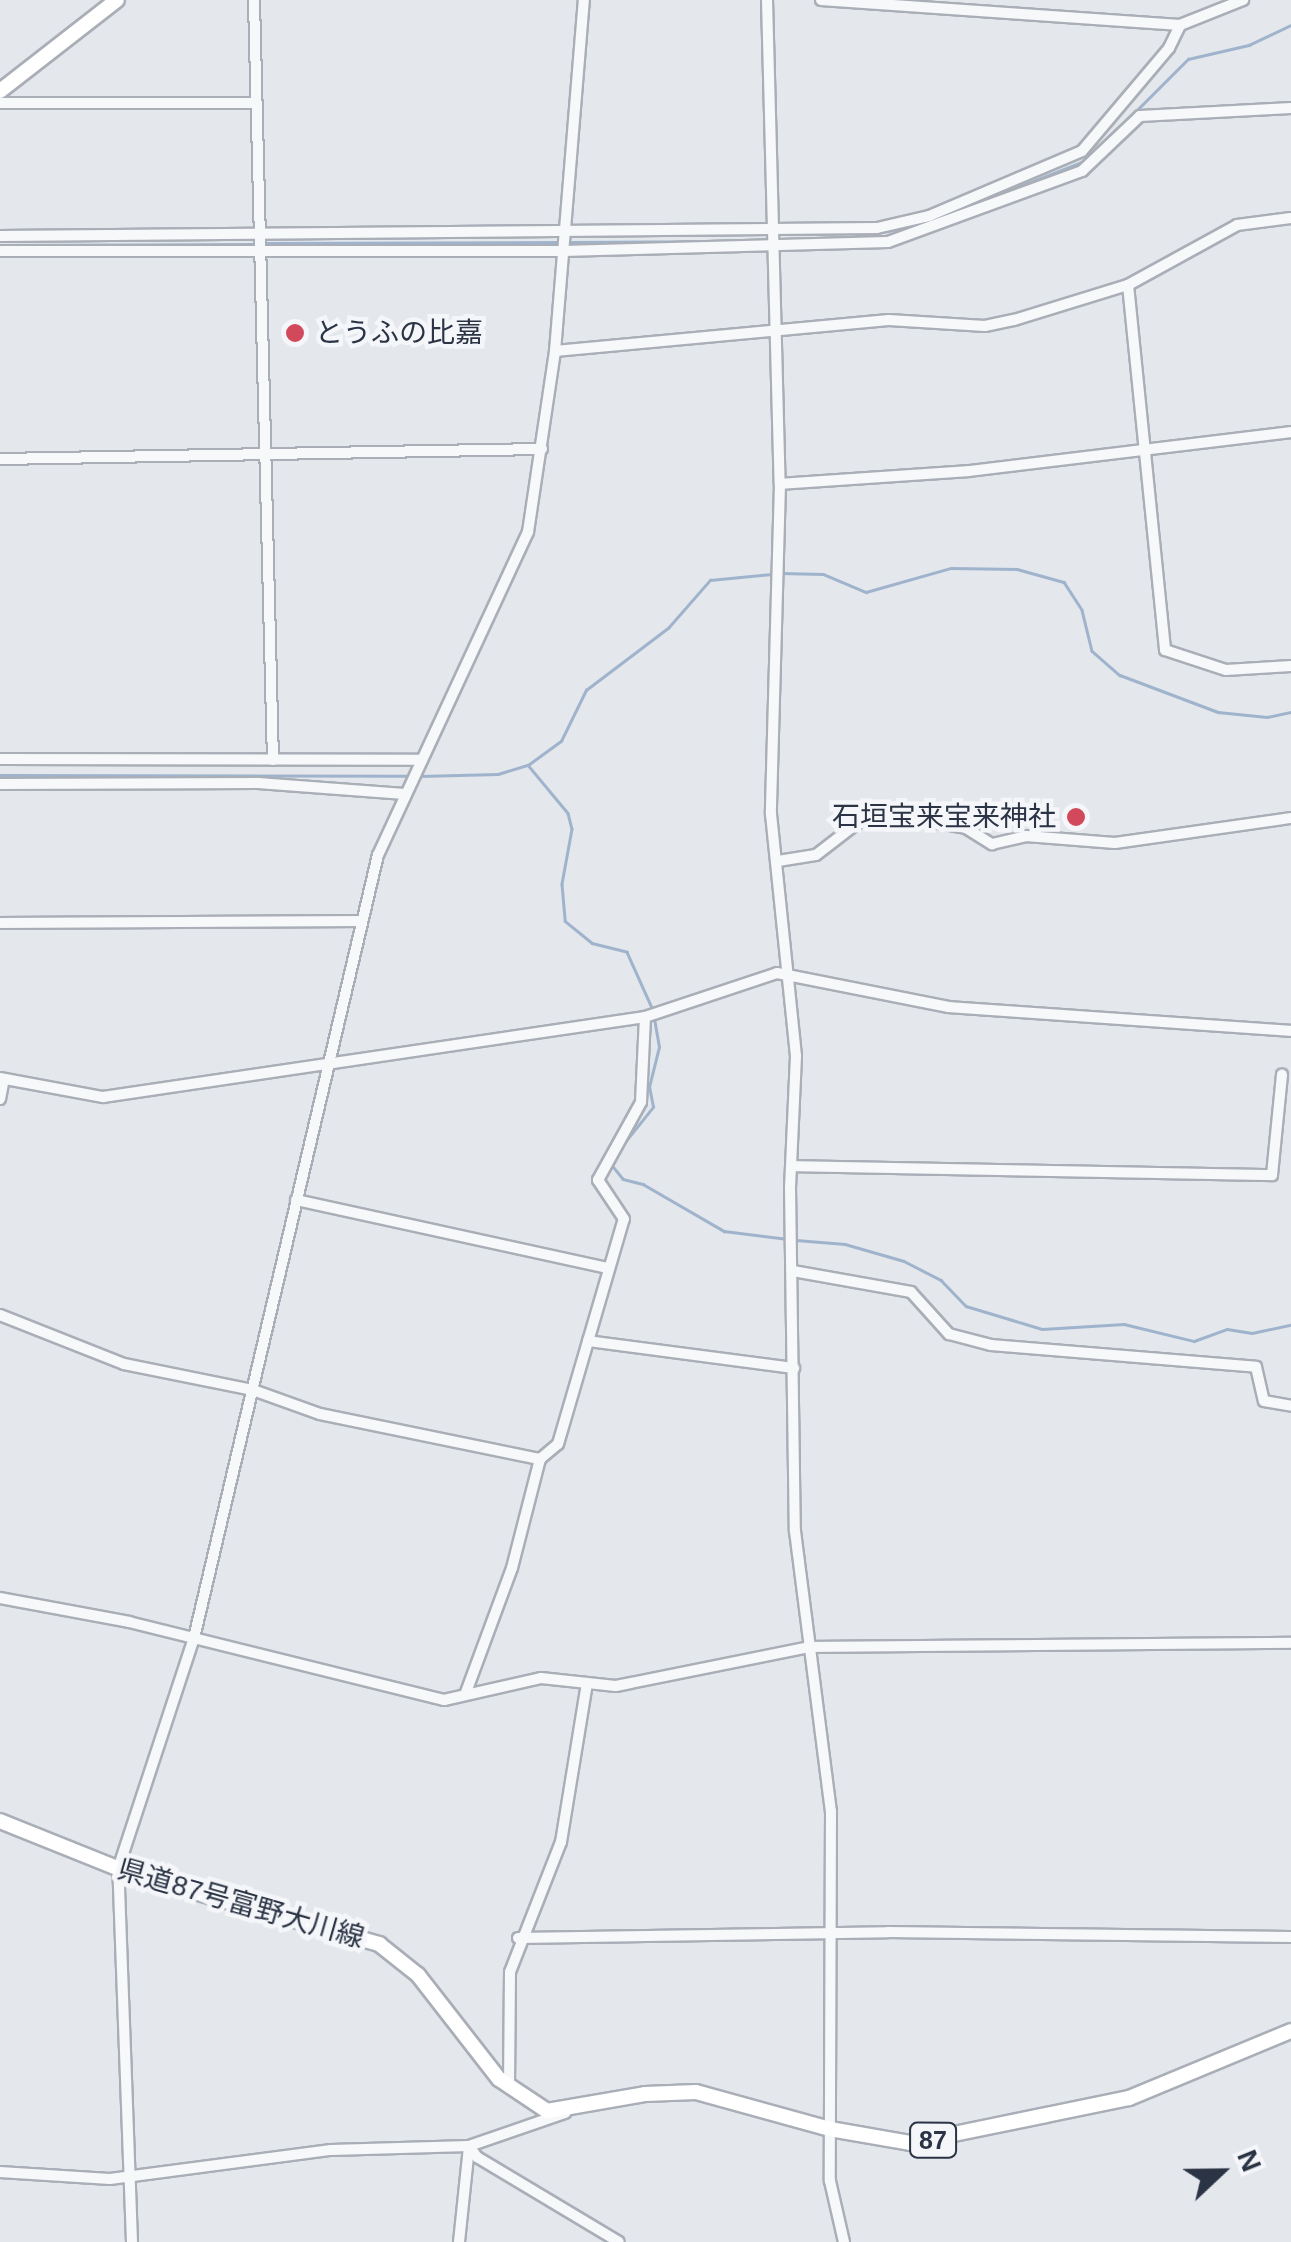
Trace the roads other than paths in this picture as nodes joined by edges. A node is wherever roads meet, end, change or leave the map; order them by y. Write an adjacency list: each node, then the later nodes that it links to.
1 (116, 0): 8 (main road)
2 (254, 0): 10 (street)
3 (584, 0): 14 (street)
4 (767, 0): 13 (street)
5 (821, 0): 7 (street)
6 (1243, 0): 7 (street)
7 (1180, 25): 13 (street)
8 (0, 91)
9 (0, 102): 10 (street)
10 (254, 104): 16 (street)
11 (1291, 108): 17 (street)
12 (1291, 218): 20 (street)
13 (774, 234): 14 (street); 17 (street)
14 (566, 235): 16 (street); 19 (street)
15 (0, 236): 16 (street)
16 (264, 241): 18 (street); 19 (street); 26 (street)
17 (774, 249): 19 (street); 21 (street)
18 (0, 252)
19 (563, 252): 22 (street)
20 (1128, 286): 21 (street); 24 (street)
21 (775, 334): 22 (street); 28 (street)
22 (555, 351): 25 (street)
23 (1291, 432): 24 (street)
24 (1146, 449): 28 (street); 29 (street)
25 (542, 450): 26 (street); 32 (street)
26 (265, 455): 27 (street); 31 (street)
27 (0, 459)
28 (780, 484): 36 (street)
29 (1291, 666)
30 (0, 758): 31 (street)
31 (273, 760): 32 (street)
32 (422, 760): 34 (street)
33 (0, 784): 34 (street)
34 (405, 794): 37 (street)
35 (1291, 818): 36 (street)
36 (778, 861): 39 (street)
37 (358, 921): 38 (street); 42 (street)
38 (0, 924)
39 (792, 973): 40 (street); 41 (street); 46 (street)
40 (644, 1017): 42 (street); 48 (street)
41 (1291, 1030)
42 (327, 1064): 44 (street); 47 (street)
43 (1282, 1074): 46 (street)
44 (2, 1078): 45 (street)
45 (0, 1099)
46 (792, 1166): 49 (street)
47 (296, 1200): 48 (street); 53 (street)
48 (608, 1268): 51 (street)
49 (793, 1271): 52 (street); 54 (street)
50 (0, 1315): 53 (street)
51 (588, 1341): 52 (street); 55 (street)
52 (794, 1368): 59 (street)
53 (253, 1390): 55 (street); 57 (street)
54 (1291, 1406)
55 (540, 1459): 61 (street)
56 (0, 1598): 57 (street)
57 (194, 1638): 61 (street); 63 (street)
58 (1291, 1643): 59 (street)
59 (810, 1647): 60 (street); 64 (street)
60 (587, 1683): 61 (street); 66 (street)
61 (465, 1696)
62 (0, 1821): 63 (main road, 県道87号富野大川線)
63 (118, 1870): 68 (main road, 県道87号富野大川線); 73 (street)
64 (833, 1933): 65 (street); 66 (street); 70 (street)
65 (1291, 1937)
66 (518, 1938): 68 (street)
67 (1291, 2030): 70 (main road, 87)
68 (508, 2088): 69 (main road, 県道87号富野大川線)
69 (565, 2112): 70 (main road, 87); 71 (street)
70 (830, 2129): 77 (street)
71 (469, 2146): 73 (street); 75 (street); 76 (street)
72 (0, 2172): 73 (street)
73 (129, 2177): 74 (street)
74 (132, 2242)
75 (459, 2242)
76 (619, 2242)
77 (844, 2242)

